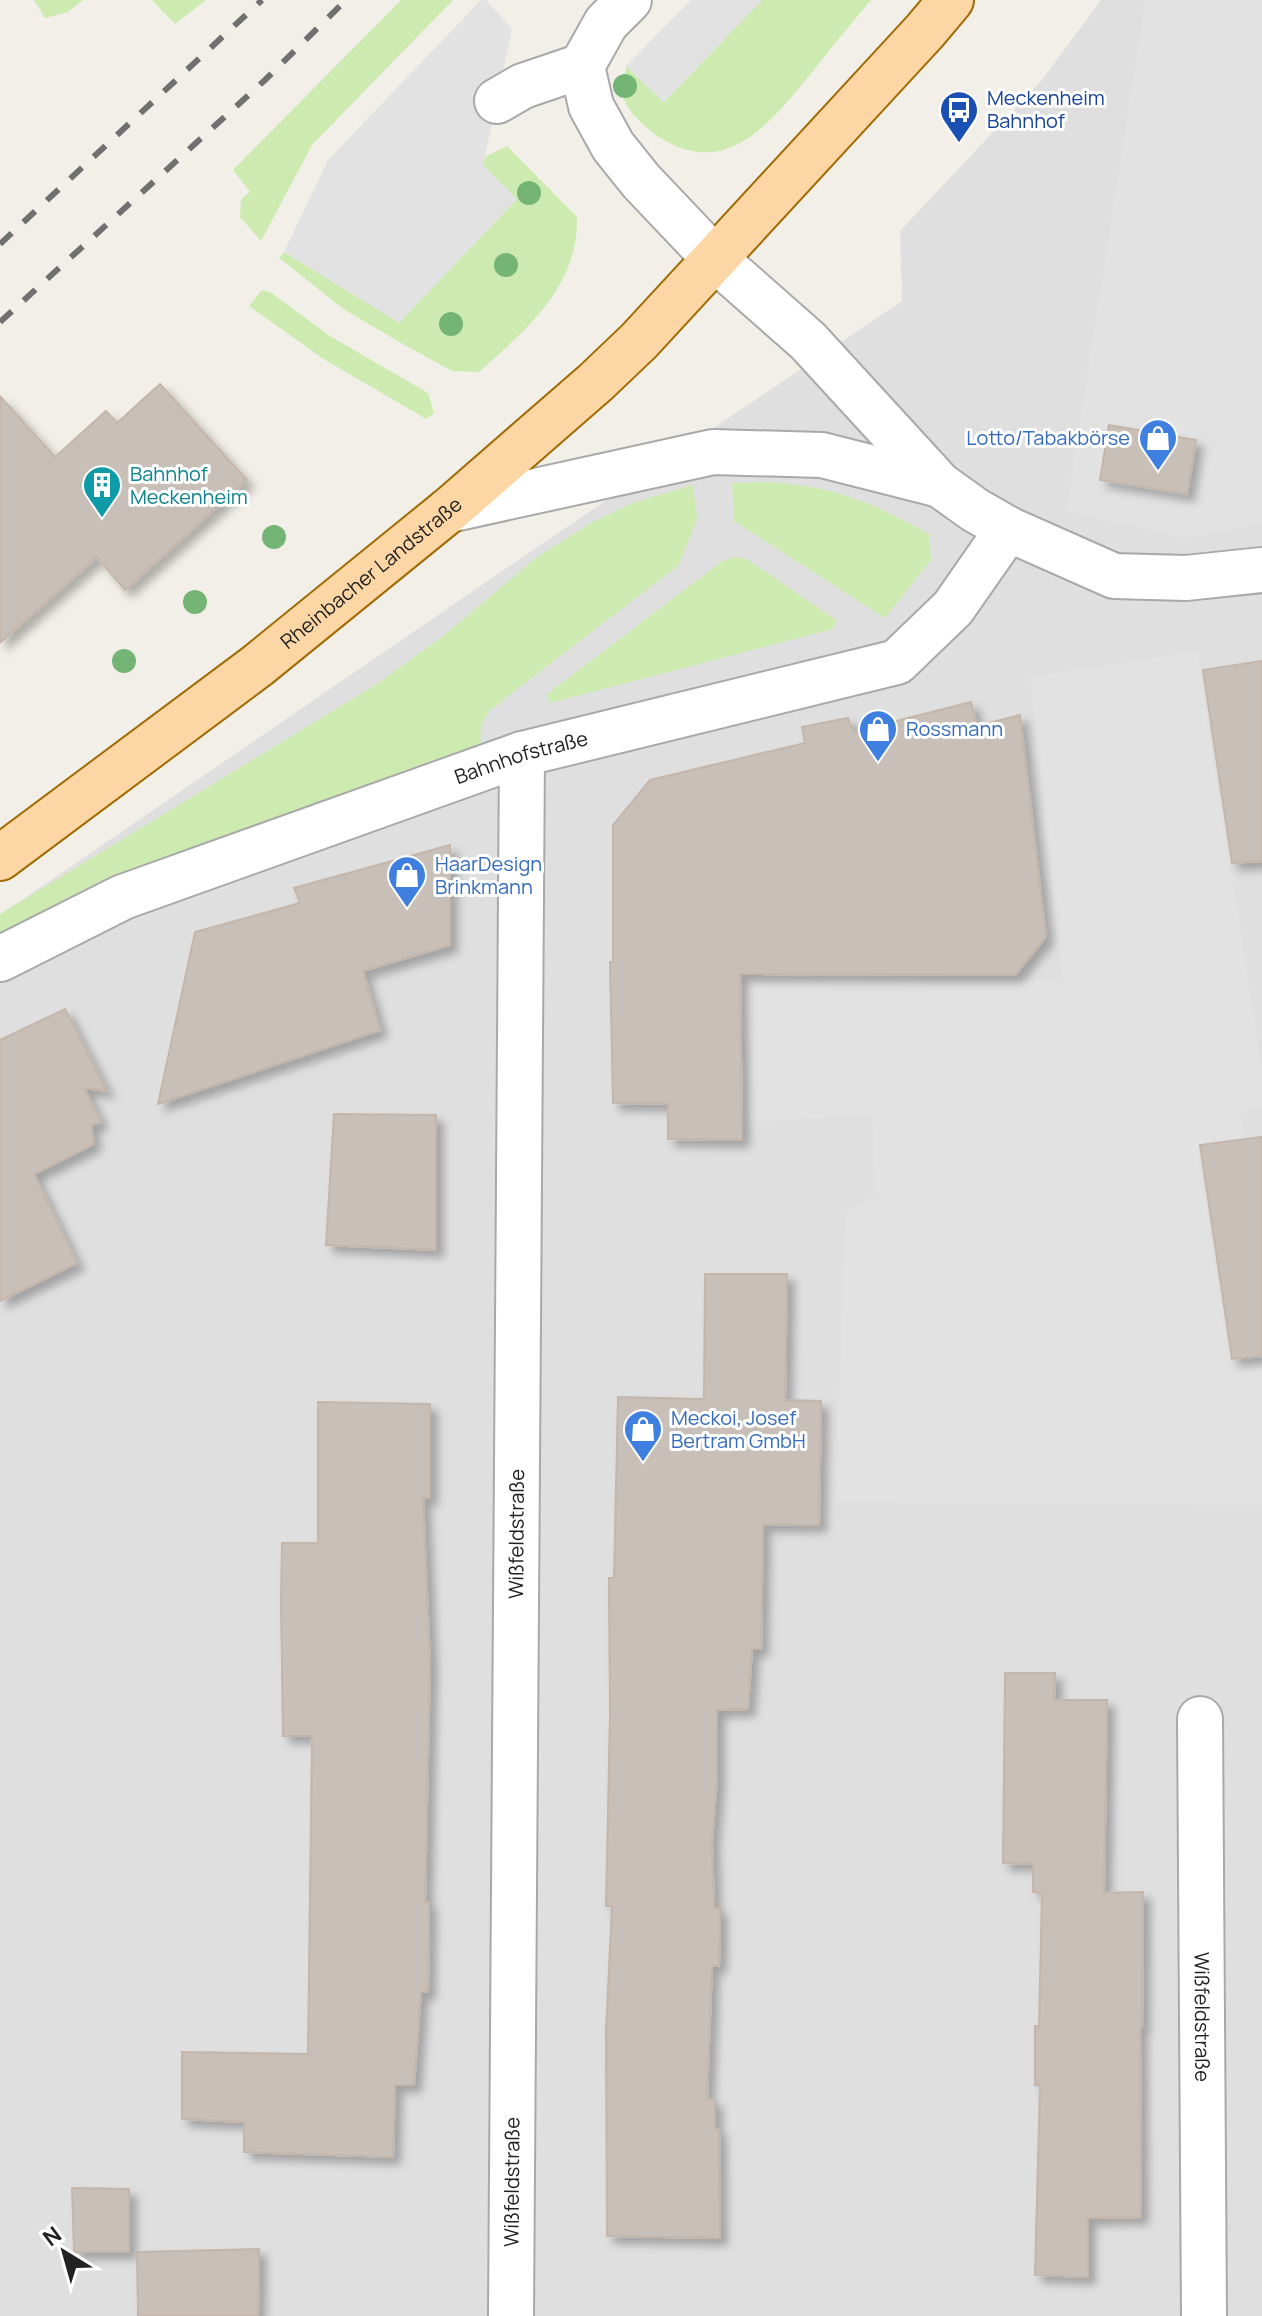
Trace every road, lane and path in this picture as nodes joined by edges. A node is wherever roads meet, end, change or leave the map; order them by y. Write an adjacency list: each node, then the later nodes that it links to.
1 (629, 0): 3 (street)
2 (951, 0): 5 (main road, Rheinbacher Landstraße)
3 (582, 66): 4 (street); 5 (street)
4 (497, 101)
5 (715, 259): 6 (street); 7 (main road, Rheinbacher Landstraße)
6 (940, 485): 7 (street); 8 (street)
7 (449, 510): 11 (main road, Rheinbacher Landstraße)
8 (1008, 529): 9 (street); 10 (street, Bahnhofstraße)
9 (1262, 570)
10 (522, 754): 12 (street, Bahnhofstraße); 14 (street, Wißfeldstraße)
11 (0, 858)
12 (0, 959)
13 (1200, 1719): 15 (street, Wißfeldstraße)
14 (511, 2316)
15 (1204, 2316)

